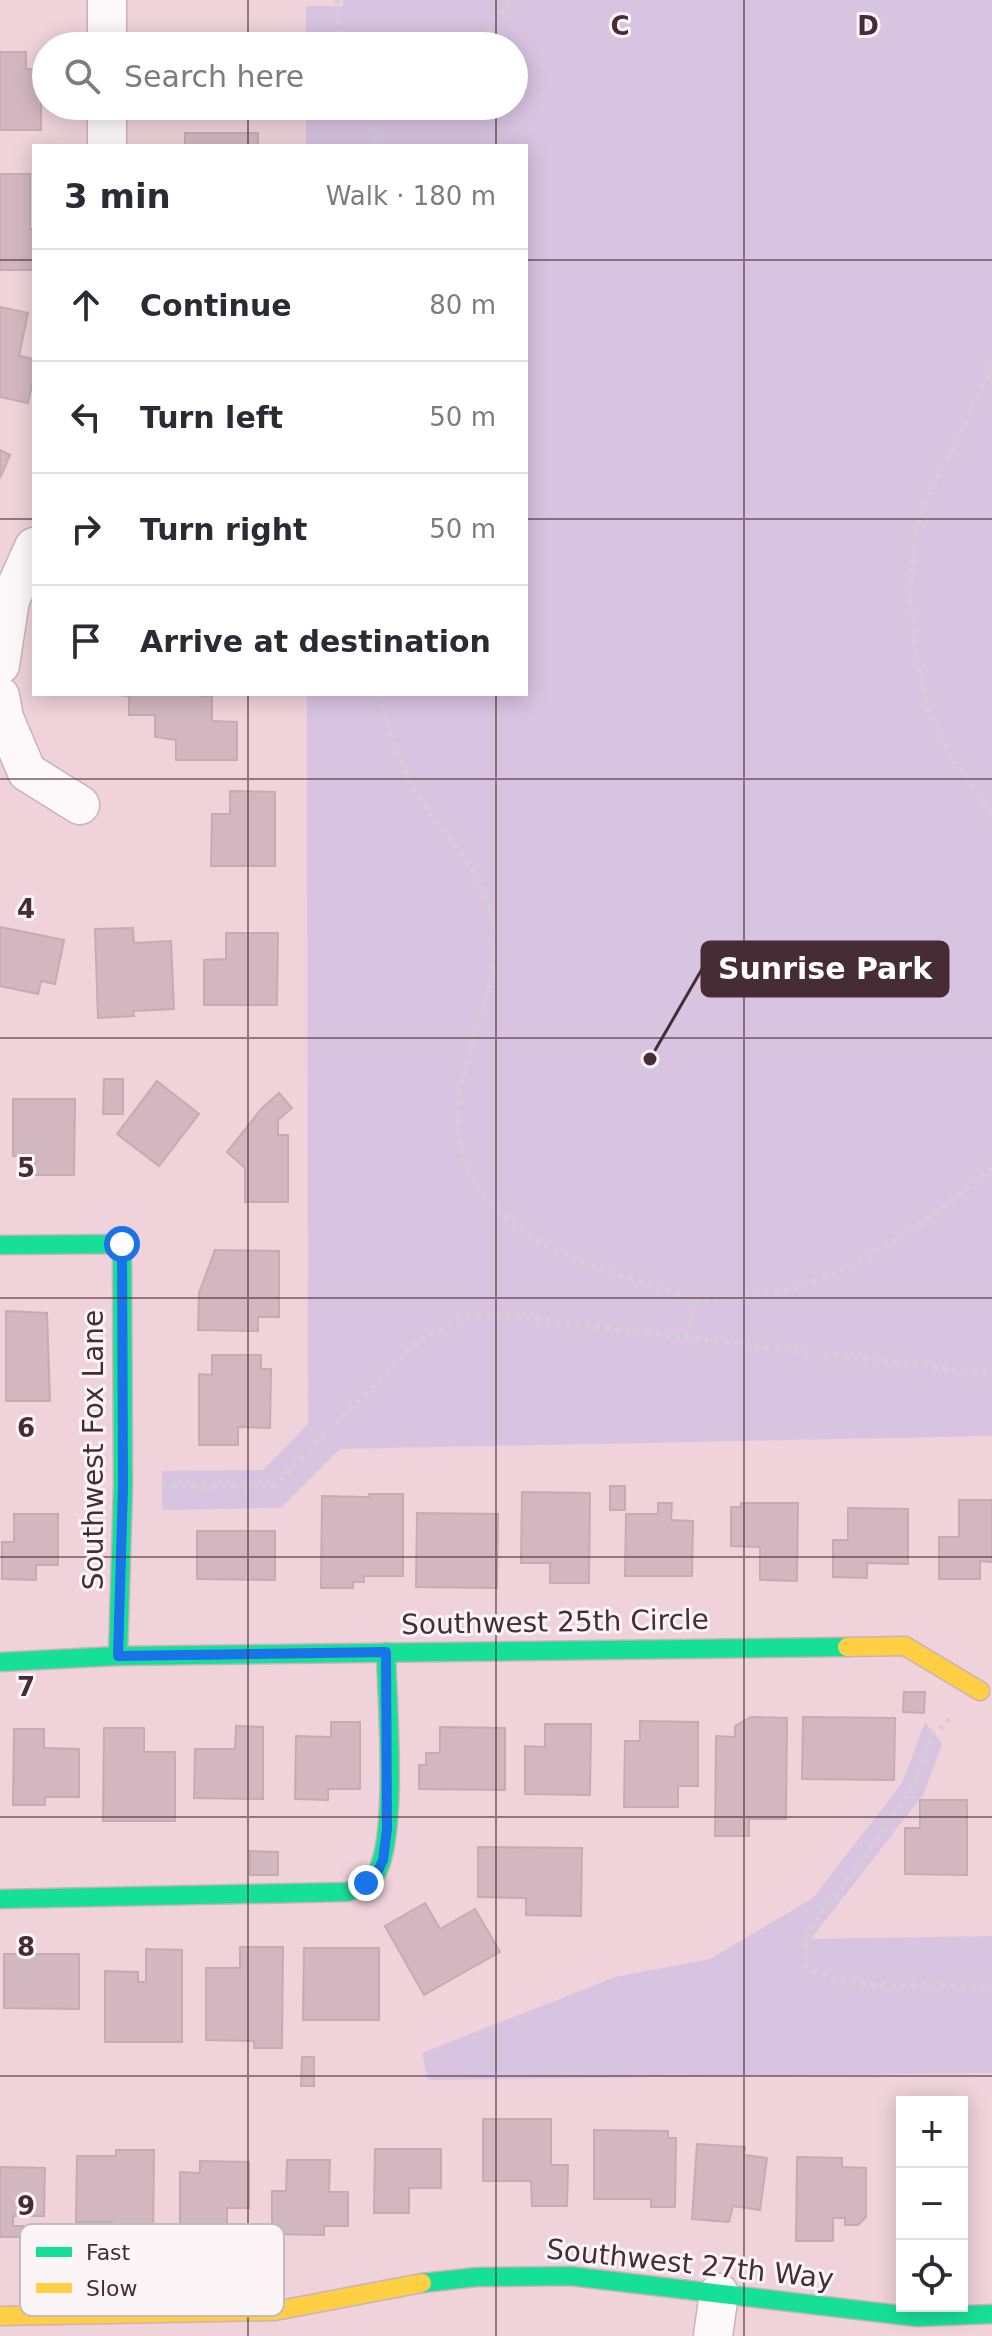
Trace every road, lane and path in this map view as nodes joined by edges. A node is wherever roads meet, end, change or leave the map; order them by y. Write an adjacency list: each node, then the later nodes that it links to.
1 (107, 0): 4 (street)
2 (337, 0): 5 (path)
3 (512, 0): 6 (path)
4 (107, 32)
5 (340, 32)
6 (487, 32)
7 (107, 120): 9 (street)
8 (372, 120): 10 (path)
9 (107, 144)
10 (377, 144)
11 (992, 366): 17 (path)
12 (32, 551): 13 (street)
13 (0, 665)
14 (0, 696): 16 (street)
15 (382, 696): 20 (path)
16 (80, 805)
17 (992, 814)
18 (992, 1168): 20 (path)
19 (0, 1245): 23 (street, Southwest Fox Lane)
20 (695, 1300): 21 (path)
21 (687, 1336): 22 (path); 23 (path)
22 (992, 1374)
23 (123, 1487): 25 (street, Southwest Fox Lane)
24 (386, 1652): 25 (street, Southwest 25th Circle); 27 (street, Southwest 25th Circle); 28 (street)
25 (118, 1656): 26 (street, Southwest 25th Circle)
26 (0, 1662)
27 (980, 1691): 29 (path)
28 (0, 1899)
29 (992, 1989)
30 (719, 2293): 31 (street, Southwest 27th Way); 32 (street, Southwest 27th Way); 36 (street)
31 (284, 2309)
32 (992, 2314)
33 (0, 2316): 35 (street, Southwest 27th Way)
34 (261, 2316): 35 (street, Southwest 27th Way)
35 (239, 2324)
36 (713, 2336)

